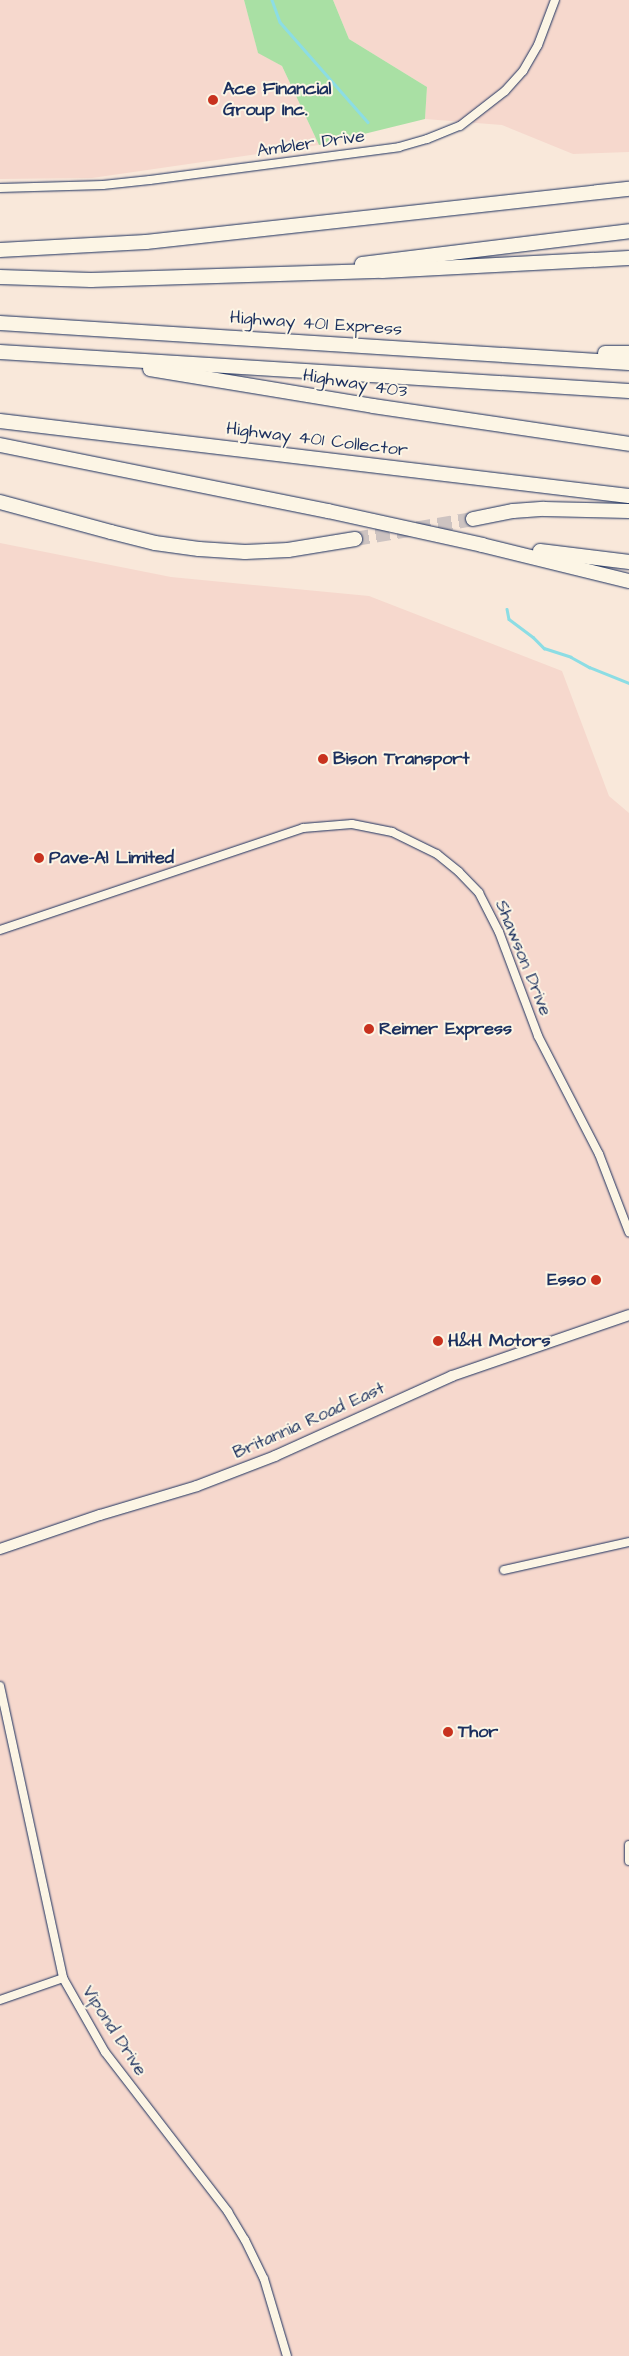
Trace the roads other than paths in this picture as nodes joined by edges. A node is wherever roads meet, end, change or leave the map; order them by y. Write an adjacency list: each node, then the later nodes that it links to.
1 (555, 0): 2 (street, Ambler Drive)
2 (0, 188)
3 (629, 189): 5 (highway)
4 (629, 231): 7 (highway)
5 (0, 250)
6 (629, 258): 7 (highway)
7 (291, 273): 8 (highway)
8 (0, 277)
9 (0, 323): 12 (highway, Highway 401 Express)
10 (0, 352): 13 (highway)
11 (629, 352): 12 (highway)
12 (470, 353): 14 (highway, Highway 401 Express)
13 (75, 357): 15 (highway); 17 (highway, Highway 403)
14 (629, 363)
15 (629, 390)
16 (0, 421): 19 (highway, Highway 401 Collector)
17 (629, 444)
18 (0, 445): 24 (highway)
19 (629, 496)
20 (0, 502): 23 (highway)
21 (629, 511): 22 (highway)
22 (473, 519)
23 (356, 539)
24 (482, 545): 25 (highway); 26 (highway)
25 (629, 562)
26 (629, 581)
27 (0, 930): 28 (street, Shawson Drive)
28 (629, 1232)
29 (629, 1315): 31 (street, Britannia Road East)
30 (629, 1542): 32 (street)
31 (0, 1549)
32 (504, 1570)
33 (0, 1686): 36 (street, Vipond Drive)
34 (629, 1845): 35 (street)
35 (629, 1861)
36 (63, 1978): 37 (street); 38 (street, Vipond Drive)
37 (0, 2000)
38 (287, 2356)

